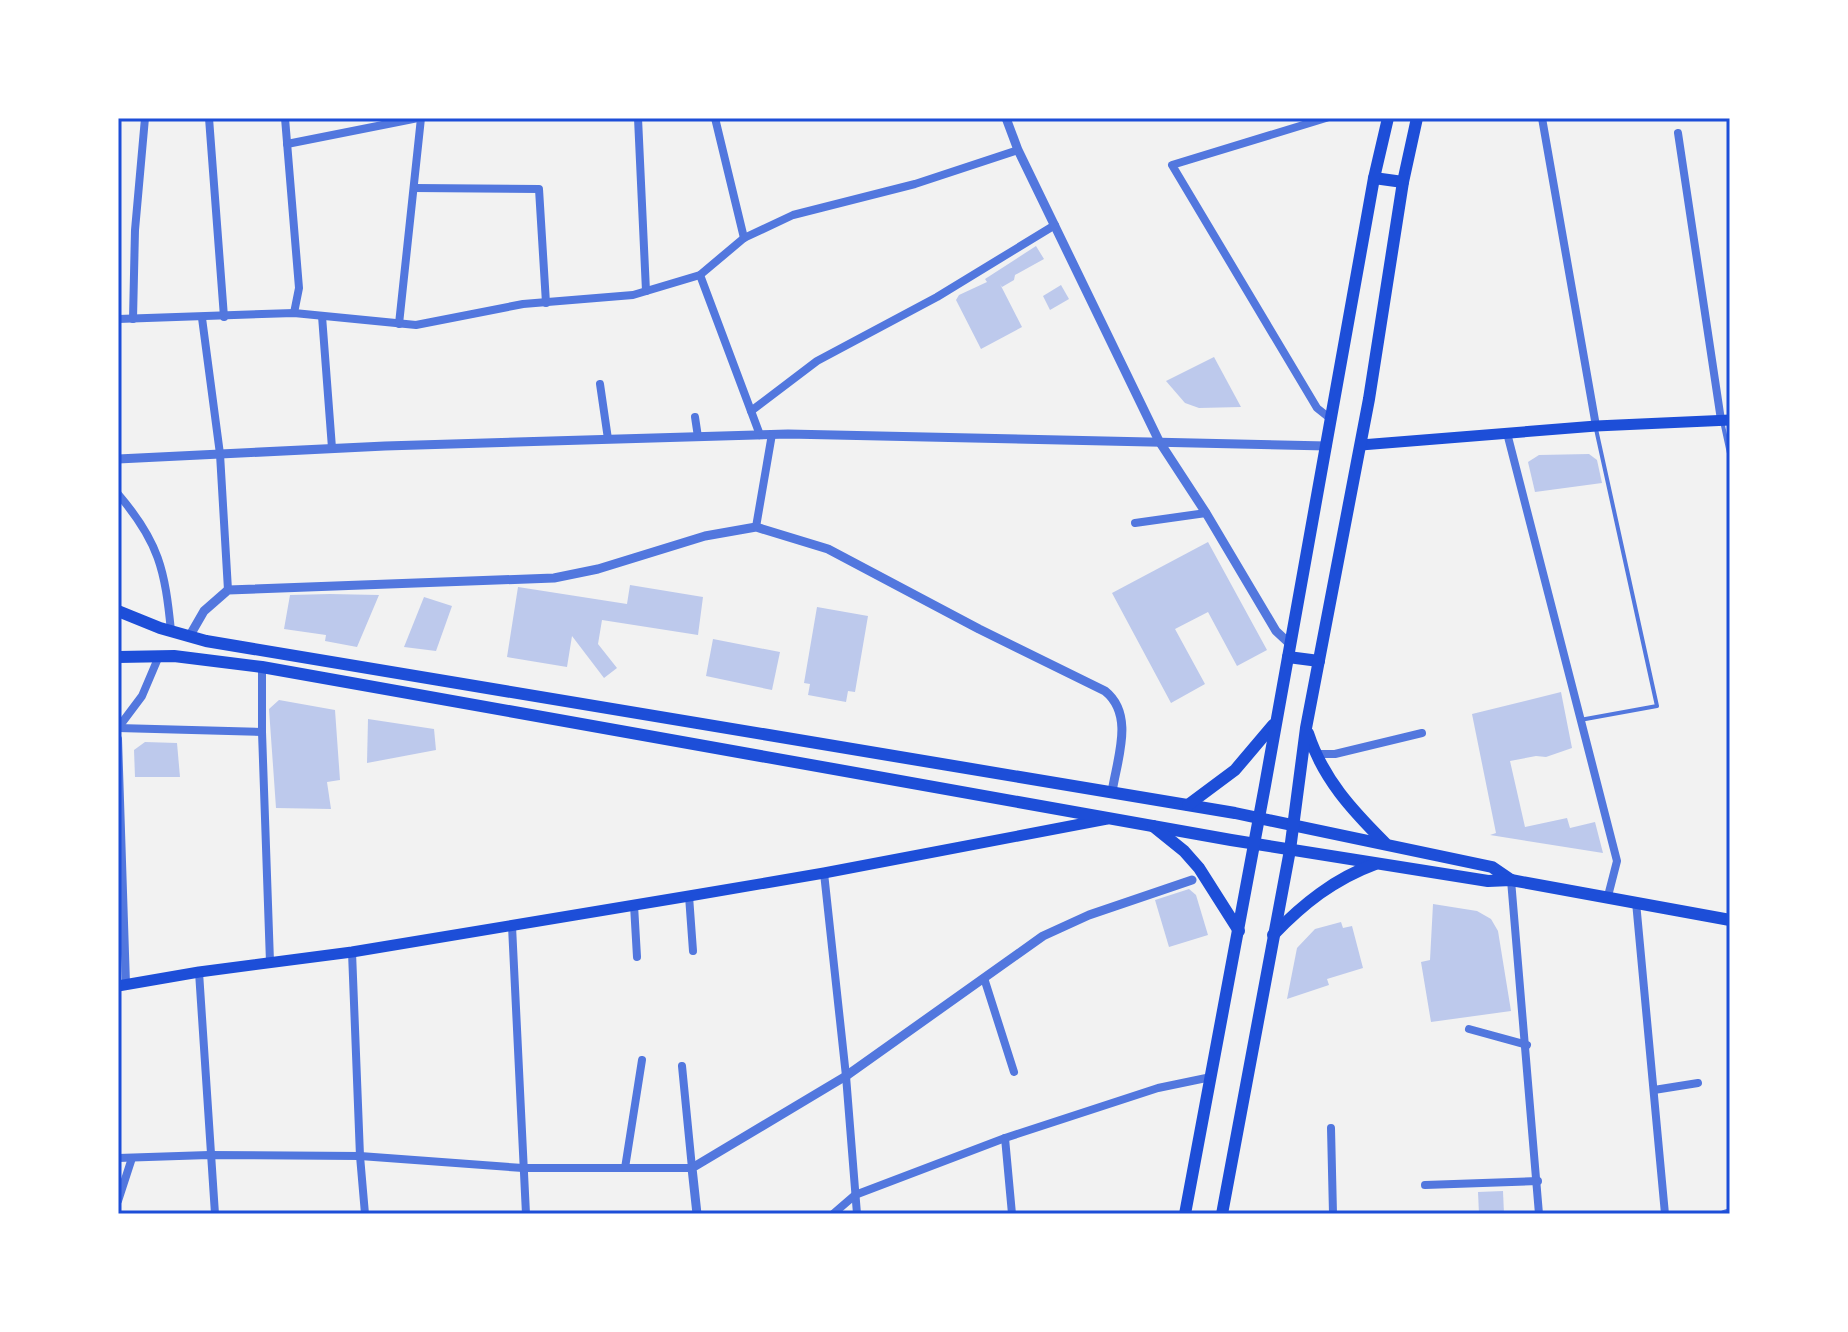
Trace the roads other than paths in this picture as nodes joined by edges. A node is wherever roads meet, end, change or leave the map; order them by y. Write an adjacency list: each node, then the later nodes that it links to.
1 (145, 118): 28 (street)
2 (209, 118): 25 (street)
3 (285, 118): 13 (street)
4 (419, 118): 13 (street); 17 (street)
5 (638, 118): 21 (street)
6 (715, 118): 19 (street)
7 (1006, 118): 14 (street)
8 (1326, 118): 33 (street)
9 (1388, 118): 15 (main road)
10 (1417, 118): 16 (main road)
11 (1542, 118): 35 (street)
12 (1678, 133): 34 (street)
13 (287, 144): 23 (street)
14 (1018, 150): 18 (street); 19 (street)
15 (1374, 178): 16 (main road); 33 (main road)
16 (1403, 182): 42 (main road)
17 (414, 188): 22 (street); 29 (street)
18 (1055, 225): 31 (street); 41 (street)
19 (744, 238): 20 (street)
20 (700, 275): 21 (street); 31 (street)
21 (646, 291): 22 (street)
22 (546, 303): 29 (street)
23 (294, 313): 24 (street); 25 (street)
24 (322, 316): 29 (street); 44 (street)
25 (224, 317): 26 (street)
26 (202, 318): 28 (street); 45 (street)
27 (118, 319): 28 (street)
28 (133, 319)
29 (399, 324)
30 (600, 384): 40 (street)
31 (751, 411): 38 (street)
32 (695, 417): 39 (street)
33 (1332, 420): 43 (main road)
34 (1726, 420): 35 (main road); 46 (lane)
35 (1596, 426): 36 (main road); 61 (lane)
36 (1507, 433): 42 (main road); 61 (street)
37 (772, 434): 38 (street); 41 (street); 51 (street)
38 (760, 435): 39 (street)
39 (698, 437): 40 (street)
40 (608, 439): 44 (street)
41 (1159, 441): 43 (street); 49 (street)
42 (1361, 445): 59 (main road)
43 (1327, 446): 56 (main road)
44 (332, 448): 45 (street)
45 (220, 454): 47 (street); 52 (street)
46 (1730, 458)
47 (118, 459)
48 (118, 494): 54 (street)
49 (1206, 513): 50 (street); 56 (street)
50 (1135, 523)
51 (756, 527): 52 (street); 69 (street)
52 (228, 590): 55 (street)
53 (118, 611): 54 (main road)
54 (171, 631): 55 (main road)
55 (189, 637): 69 (main road)
56 (1289, 650): 59 (main road); 62 (main road)
57 (159, 656): 58 (main road); 60 (main road); 63 (street)
58 (118, 657)
59 (1319, 661): 64 (main road)
60 (262, 667): 65 (street); 71 (main road)
61 (1579, 720): 83 (street)
62 (1275, 722): 70 (main road); 72 (main road)
63 (118, 728): 65 (street)
64 (1306, 728): 68 (main road); 74 (main road)
65 (262, 732): 93 (street)
66 (1422, 733): 68 (street)
67 (118, 739): 96 (street)
68 (1315, 754): 76 (main road)
69 (1112, 792): 70 (main road)
70 (1188, 805): 72 (main road)
71 (1115, 818): 73 (main road); 79 (main road)
72 (1259, 818): 74 (main road); 75 (main road)
73 (1151, 824): 75 (main road); 88 (main road)
74 (1294, 825): 76 (main road); 77 (main road)
75 (1255, 843): 77 (main road); 88 (main road)
76 (1385, 843): 81 (main road)
77 (1290, 850): 78 (main road); 89 (main road)
78 (1377, 864): 81 (main road); 89 (main road)
79 (824, 873): 82 (main road); 102 (street)
80 (1192, 880): 95 (street)
81 (1511, 880): 83 (main road); 98 (street)
82 (689, 896): 85 (main road); 90 (street)
83 (1608, 896): 84 (main road)
84 (1636, 902): 86 (main road); 105 (street)
85 (634, 905): 87 (main road); 92 (street)
86 (1730, 920)
87 (512, 926): 91 (main road); 112 (street)
88 (1239, 931): 103 (main road)
89 (1271, 938): 128 (main road)
90 (693, 951)
91 (352, 952): 93 (main road); 109 (street)
92 (637, 957)
93 (270, 962): 94 (main road)
94 (199, 972): 96 (main road); 108 (street)
95 (984, 978): 101 (street); 102 (street)
96 (122, 985)
97 (1469, 1029): 98 (street)
98 (1527, 1045): 115 (street)
99 (642, 1060): 113 (street)
100 (682, 1066): 114 (street)
101 (1014, 1072)
102 (846, 1076): 114 (street); 117 (street)
103 (1211, 1077): 107 (street); 127 (main road)
104 (1698, 1083): 105 (street)
105 (1654, 1090): 131 (street)
106 (1331, 1128): 129 (street)
107 (1005, 1138): 117 (street); 126 (street)
108 (209, 1155): 109 (street); 111 (street); 120 (street)
109 (360, 1156): 112 (street); 121 (street)
110 (118, 1158): 111 (street)
111 (132, 1158): 118 (street)
112 (523, 1168): 113 (street); 122 (street)
113 (625, 1168): 114 (street)
114 (692, 1168): 123 (street)
115 (1538, 1181): 116 (street); 130 (street)
116 (1425, 1185)
117 (855, 1195): 124 (street); 125 (street)
118 (118, 1201)
119 (1730, 1212): 132 (street)
120 (215, 1214)
121 (365, 1214)
122 (526, 1214)
123 (697, 1214)
124 (833, 1214)
125 (857, 1214)
126 (1012, 1214)
127 (1185, 1214)
128 (1222, 1214)
129 (1333, 1214)
130 (1539, 1214)
131 (1665, 1214)
132 (1724, 1214)

